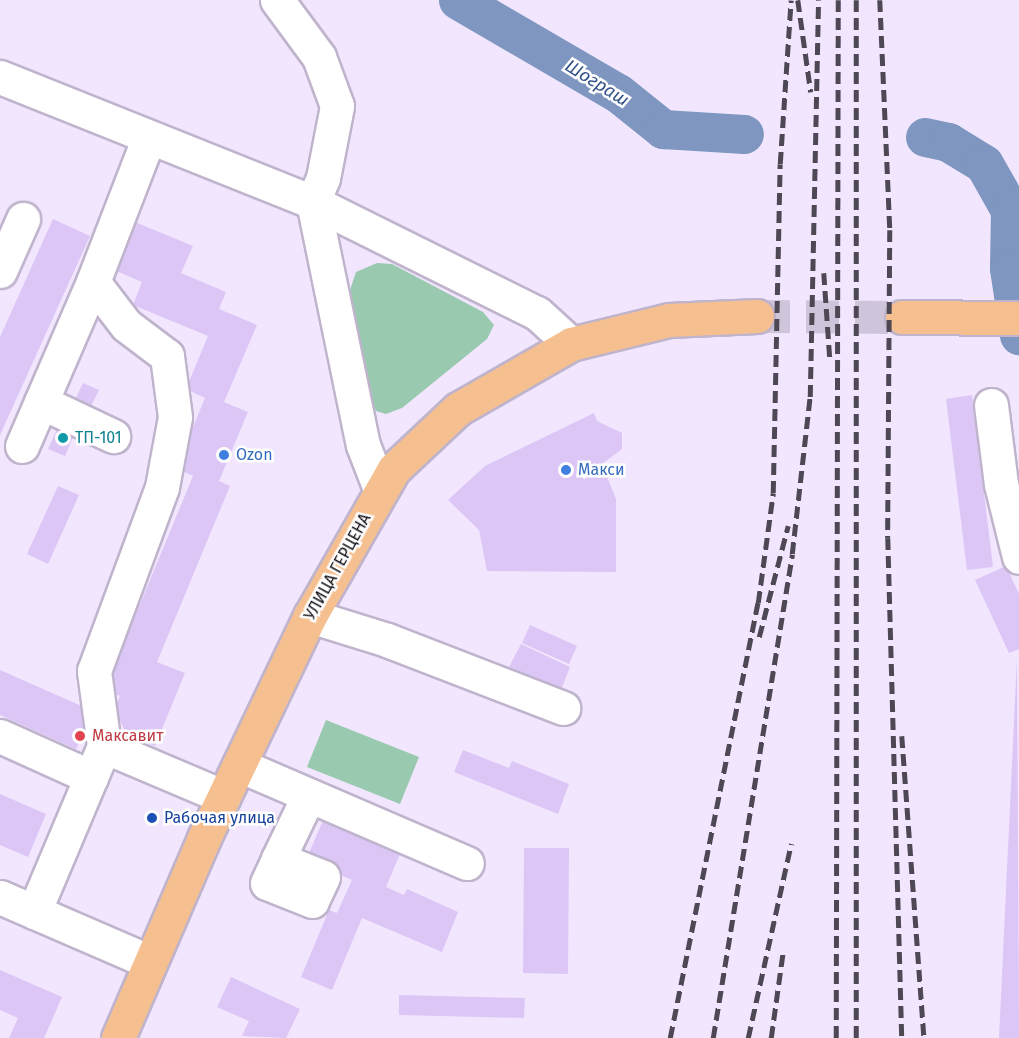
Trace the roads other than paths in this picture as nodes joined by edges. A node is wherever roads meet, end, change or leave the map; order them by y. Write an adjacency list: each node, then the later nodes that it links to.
1 (277, 0): 4 (street)
2 (0, 77): 3 (street)
3 (149, 137): 4 (street); 7 (street)
4 (313, 202): 11 (street); 16 (street)
5 (23, 219): 6 (street)
6 (0, 271)
7 (93, 282): 12 (street); 21 (street)
8 (757, 316): 11 (main road, УЛИЦА ГЕРЦЕНА)
9 (902, 317): 10 (main road)
10 (1019, 318)
11 (571, 344): 16 (main road, УЛИЦА ГЕРЦЕНА)
12 (41, 402): 14 (street); 15 (street)
13 (991, 405): 17 (street)
14 (113, 436)
15 (22, 446)
16 (380, 489): 18 (main road, УЛИЦА ГЕРЦЕНА)
17 (1019, 558)
18 (310, 616): 19 (street); 22 (main road, УЛИЦА ГЕРЦЕНА)
19 (563, 708)
20 (0, 736): 23 (street)
21 (104, 746): 23 (street); 24 (street)
22 (239, 765): 24 (main road, УЛИЦА ГЕРЦЕНА); 25 (street)
23 (91, 777): 29 (street)
24 (224, 797): 30 (main road, УЛИЦА ГЕРЦЕНА)
25 (308, 797): 26 (street); 27 (street)
26 (278, 859)
27 (467, 863)
28 (0, 897): 29 (street)
29 (34, 912): 30 (street)
30 (150, 962): 31 (main road, УЛИЦА ГЕРЦЕНА)
31 (117, 1038)

